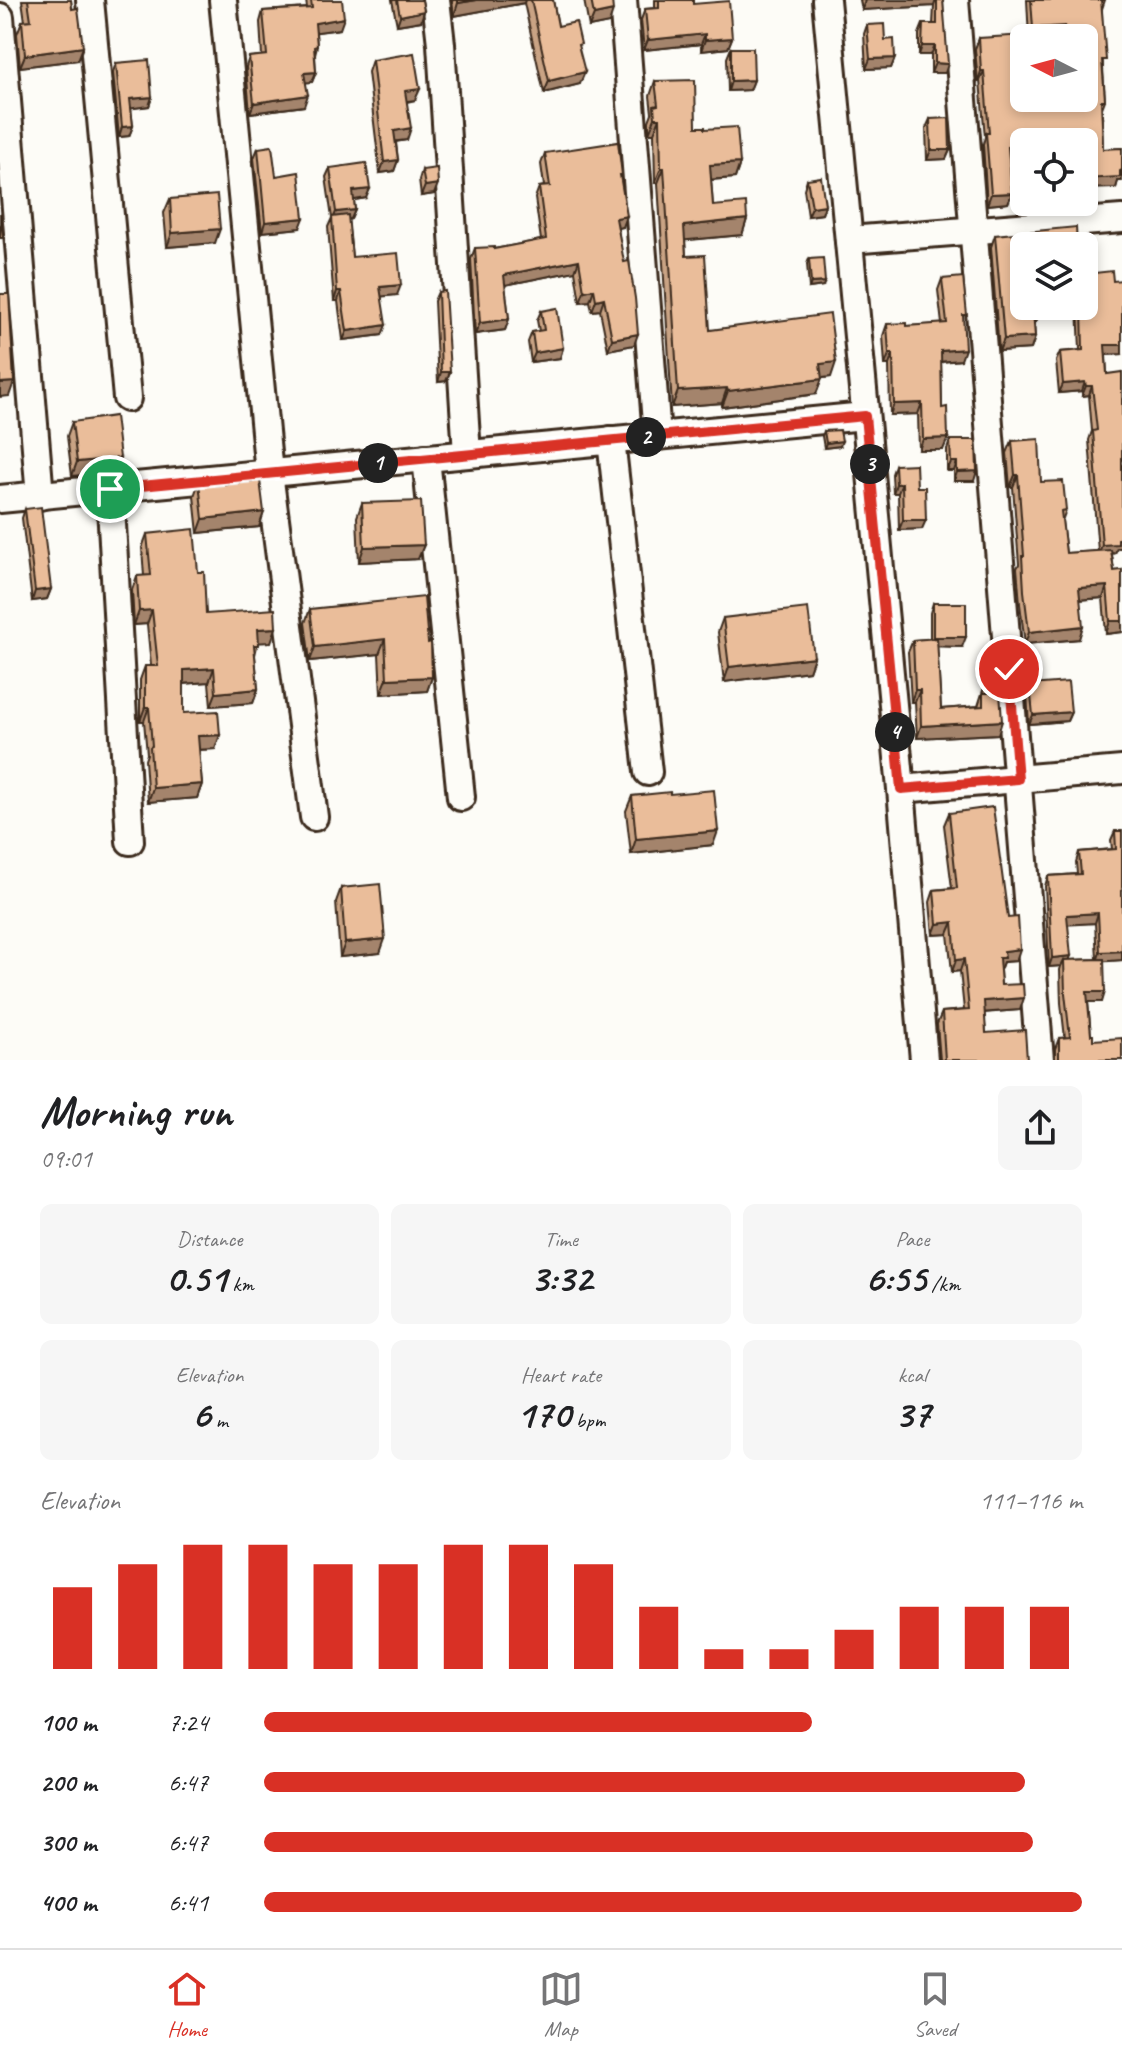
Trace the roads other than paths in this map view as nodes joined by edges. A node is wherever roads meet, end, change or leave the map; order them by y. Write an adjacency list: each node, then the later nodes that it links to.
1 (90, 0): 11 (street)
2 (223, 0): 17 (street)
3 (436, 0): 15 (street)
4 (623, 0): 13 (street)
5 (826, 0): 10 (street)
6 (955, 0): 9 (street)
7 (0, 17): 19 (street)
8 (1122, 219): 9 (street)
9 (974, 230): 10 (street); 23 (street)
10 (849, 240): 12 (street)
11 (127, 398)
12 (865, 416): 13 (street); 24 (street)
13 (657, 436): 14 (street)
14 (611, 440): 15 (street); 22 (street)
15 (467, 454): 16 (street)
16 (426, 458): 17 (street); 25 (street)
17 (269, 473): 18 (street); 26 (street)
18 (110, 489): 19 (street); 27 (street)
19 (40, 496): 20 (street)
20 (0, 499)
21 (1122, 770): 23 (street)
22 (648, 772)
23 (1018, 779): 24 (street); 29 (street)
24 (901, 789): 28 (street)
25 (461, 797)
26 (314, 817)
27 (130, 841)
28 (924, 1060)
29 (1040, 1060)

